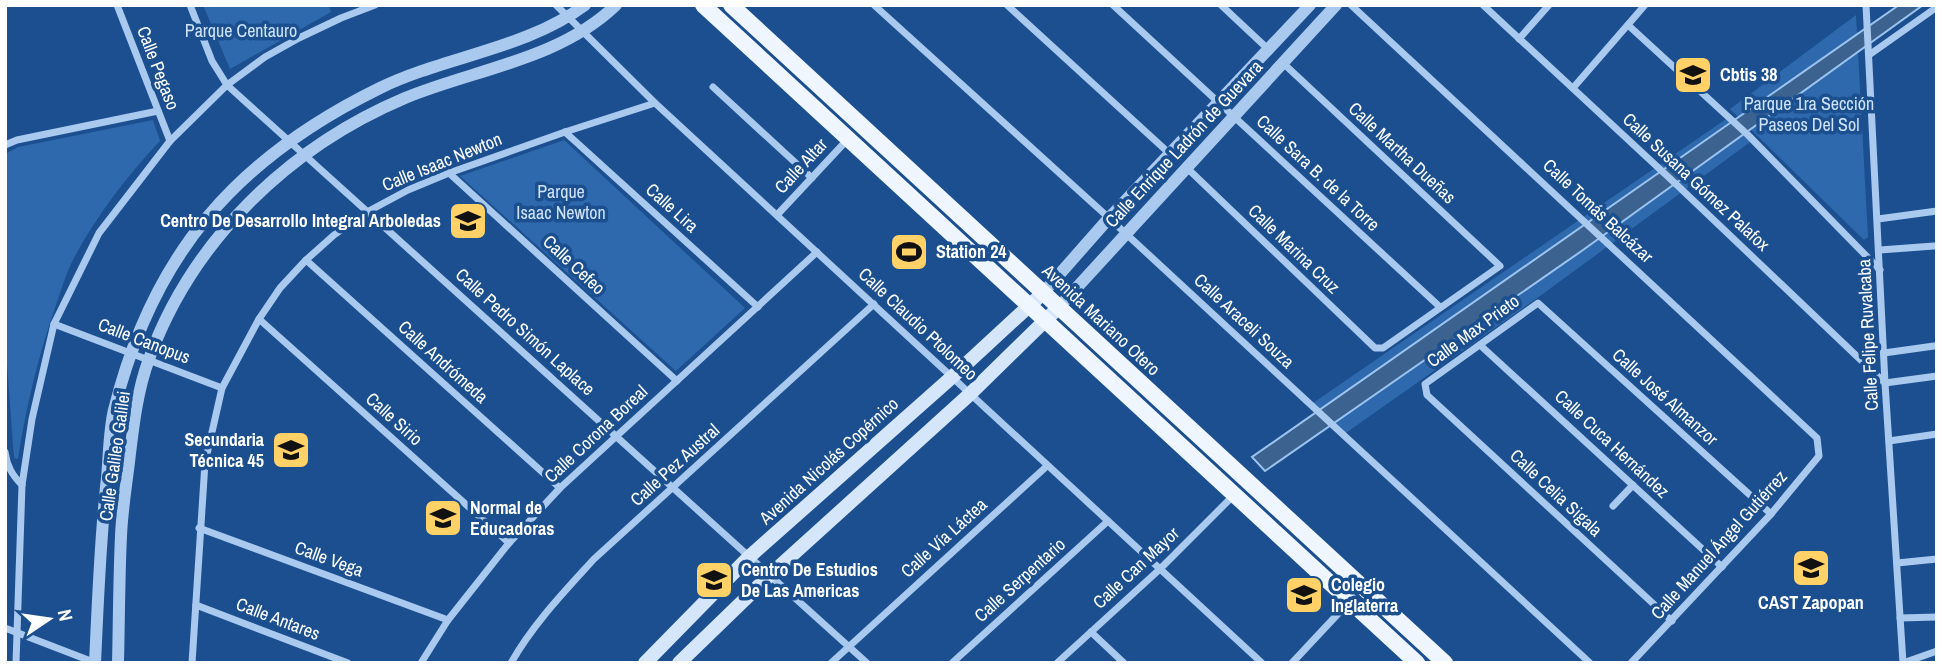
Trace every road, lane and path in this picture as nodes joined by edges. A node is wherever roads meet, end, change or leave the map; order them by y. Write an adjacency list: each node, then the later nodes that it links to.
1 (117, 5): 33 (street, Calle Pegaso)
2 (190, 5): 28 (street, Calle Pedro Simón Laplace)
3 (375, 5): 28 (street)
4 (556, 5): 21 (street, Calle Claudio Ptolomeo)
5 (585, 5): 21 (street, Calle Galileo Galilei)
6 (616, 5): 23 (street, Calle Galileo Galilei)
7 (703, 5): 36 (main road, Avenida Mariano Otero)
8 (731, 5): 56 (main road, Avenida Mariano Otero)
9 (874, 5): 48 (street, Calle Araceli Souza)
10 (1007, 5): 40 (street)
11 (1113, 5): 32 (street, Calle Sara B. de la Torre)
12 (1220, 5): 25 (street)
13 (1310, 5): 25 (street, Calle Enrique Ladrón de Guevara)
14 (1336, 5): 27 (street, Calle Enrique Ladrón de Guevara)
15 (1351, 5): 81 (street, Calle Tomás Balcázar)
16 (1483, 5): 24 (street, Calle Susana Gómez Palafox)
17 (1549, 5): 24 (street)
18 (1645, 5): 22 (street)
19 (1866, 5): 26 (street, Calle Felipe Ruvalcaba)
20 (1937, 7): 26 (street)
21 (568, 18): 23 (street, Calle Claudio Ptolomeo); 38 (street, Calle Galileo Galilei)
22 (1628, 25): 30 (street); 55 (street)
23 (582, 33): 31 (street, Calle Claudio Ptolomeo); 41 (street, Calle Galileo Galilei)
24 (1519, 38): 30 (street, Calle Susana Gómez Palafox)
25 (1269, 50): 32 (street, Calle Enrique Ladrón de Guevara)
26 (1869, 55): 49 (street, Calle Felipe Ruvalcaba)
27 (1283, 63): 34 (street, Calle Enrique Ladrón de Guevara); 62 (street, Calle Martha Dueñas)
28 (227, 86): 37 (street); 38 (street, Calle Pedro Simón Laplace)
29 (713, 88): 44 (street)
30 (1573, 88): 74 (street, Calle Susana Gómez Palafox)
31 (655, 103): 35 (street, Calle Isaac Newton); 47 (street, Calle Claudio Ptolomeo)
32 (1219, 104): 34 (street, Calle Sara B. de la Torre); 40 (street, Calle Enrique Ladrón de Guevara)
33 (158, 111): 37 (street, Calle Pegaso); 39 (street)
34 (1234, 117): 42 (street, Calle Enrique Ladrón de Guevara); 62 (street, Calle Sara B. de la Torre)
35 (565, 132): 43 (street, Calle Isaac Newton); 60 (street, Calle Lira)
36 (848, 139): 44 (street, Calle Altar); 59 (main road, Avenida Mariano Otero)
37 (170, 141): 65 (street)
38 (287, 141): 41 (street, Calle Pedro Simón Laplace); 69 (street, Calle Galileo Galilei)
39 (5, 145)
40 (1170, 154): 48 (street, Calle Enrique Ladrón de Guevara)
41 (302, 155): 46 (street, Calle Pedro Simón Laplace); 70 (street, Calle Galileo Galilei)
42 (1186, 167): 50 (street, Calle Enrique Ladrón de Guevara); 62 (street, Calle Marina Cruz)
43 (449, 173): 46 (street, Calle Isaac Newton); 73 (street, Calle Cefeo)
44 (812, 177): 47 (street, Calle Altar)
45 (1937, 211): 49 (street)
46 (367, 212): 54 (street, Calle Isaac Newton); 79 (street, Calle Pedro Simón Laplace)
47 (776, 215): 53 (street, Calle Claudio Ptolomeo)
48 (1109, 218): 50 (street, Calle Araceli Souza); 56 (street, Calle Enrique Ladrón de Guevara)
49 (1878, 219): 52 (street, Calle Felipe Ruvalcaba)
50 (1126, 233): 61 (street, Calle Enrique Ladrón de Guevara); 129 (street, Calle Araceli Souza)
51 (1934, 246): 52 (street)
52 (1880, 250): 55 (street, Calle Felipe Ruvalcaba)
53 (817, 252): 58 (street, Calle Claudio Ptolomeo); 60 (street, Calle Corona Boreal)
54 (306, 260): 63 (street, Calle Isaac Newton); 86 (street, Calle Andrómeda)
55 (1880, 270): 68 (street, Calle Felipe Ruvalcaba)
56 (1043, 293): 59 (main road, Avenida Nicolás Copérnico); 61 (main road, Avenida Mariano Otero)
57 (1538, 303): 66 (street, Calle Max Prieto); 90 (street, Calle José Almanzor)
58 (874, 304): 72 (street, Calle Claudio Ptolomeo); 87 (street, Calle Pez Austral)
59 (1031, 305): 64 (main road, Avenida Mariano Otero); 72 (main road, Avenida Nicolás Copérnico)
60 (758, 307): 73 (street, Calle Corona Boreal)
61 (1059, 307): 64 (main road); 128 (main road, Avenida Mariano Otero)
62 (1440, 307)
63 (259, 318): 76 (street, Calle Isaac Newton); 93 (street, Calle Sirio)
64 (1047, 320): 77 (main road); 88 (main road, Avenida Mariano Otero)
65 (54, 324): 69 (street, Calle Canopus); 84 (street)
66 (1480, 345): 75 (street, Calle Max Prieto); 85 (street, Calle Cuca Hernández)
67 (1934, 346): 68 (street)
68 (1884, 353): 74 (street, Calle Felipe Ruvalcaba)
69 (131, 354): 70 (street, Calle Canopus); 112 (street, Calle Galileo Galilei)
70 (148, 360): 76 (street, Calle Canopus); 113 (street, Calle Galileo Galilei)
71 (1937, 376): 74 (street)
72 (952, 377): 77 (street, Calle Claudio Ptolomeo); 94 (main road, Avenida Nicolás Copérnico)
73 (677, 381): 79 (street, Calle Corona Boreal)
74 (1885, 383): 80 (street, Calle Felipe Ruvalcaba)
75 (1425, 384): 105 (street, Calle Celia Sigala)
76 (222, 388): 92 (street, Calle Isaac Newton)
77 (970, 394): 83 (street, Calle Claudio Ptolomeo); 99 (main road)
78 (1937, 434): 80 (street)
79 (617, 436): 86 (street, Calle Corona Boreal); 87 (street, Calle Pedro Simón Laplace)
80 (1889, 441): 96 (street, Calle Felipe Ruvalcaba)
81 (1819, 443): 90 (street, Calle Manuel Ángel Gutiérrez)
82 (5, 452): 84 (street)
83 (1046, 466): 91 (street, Calle Claudio Ptolomeo); 109 (street, Calle Vía Láctea)
84 (22, 485): 107 (street)
85 (1633, 485): 89 (street); 97 (street, Calle Cuca Hernández)
86 (560, 488): 93 (street, Calle Corona Boreal)
87 (674, 488): 94 (street, Calle Pedro Simón Laplace); 117 (street, Calle Pez Austral)
88 (1235, 494): 98 (street, Calle Can Mayor); 100 (main road, Avenida Mariano Otero)
89 (1613, 506)
90 (1771, 514): 97 (street, Calle Manuel Ángel Gutiérrez)
91 (1108, 521): 98 (street, Calle Claudio Ptolomeo); 122 (street, Calle Serpentario)
92 (199, 528): 101 (street, Calle Isaac Newton); 104 (street, Calle Vega)
93 (509, 543): 104 (street, Calle Corona Boreal)
94 (750, 557): 99 (street, Calle Pedro Simón Laplace); 118 (main road, Avenida Nicolás Copérnico)
95 (1937, 559): 96 (street)
96 (1897, 563): 103 (street, Calle Felipe Ruvalcaba)
97 (1722, 567): 105 (street, Calle Manuel Ángel Gutiérrez)
98 (1160, 569): 108 (street, Calle Can Mayor); 125 (street, Calle Claudio Ptolomeo)
99 (770, 575): 109 (street, Calle Pedro Simón Laplace); 119 (main road)
100 (1350, 601): 126 (street); 127 (main road, Avenida Mariano Otero)
101 (196, 604): 114 (street, Calle Isaac Newton); 115 (street, Calle Antares)
102 (1937, 617): 103 (street)
103 (1900, 618): 131 (street, Calle Felipe Ruvalcaba)
104 (448, 620): 116 (street, Calle Corona Boreal)
105 (1672, 621): 130 (street, Calle Manuel Ángel Gutiérrez)
106 (5, 628): 107 (street)
107 (17, 632): 111 (street); 112 (street)
108 (1091, 632): 123 (street, Calle Can Mayor); 124 (street)
109 (848, 647): 120 (street, Calle Vía Láctea); 121 (street, Calle Pedro Simón Laplace)
110 (1937, 651): 131 (street)
111 (16, 663)
112 (95, 663)
113 (118, 663)
114 (192, 663)
115 (348, 663)
116 (421, 663)
117 (511, 663)
118 (645, 663)
119 (679, 663)
120 (831, 663)
121 (867, 663)
122 (952, 663)
123 (1057, 663)
124 (1124, 663)
125 (1262, 663)
126 (1292, 663)
127 (1417, 663)
128 (1445, 663)
129 (1590, 663)
130 (1630, 663)
131 (1903, 663)

